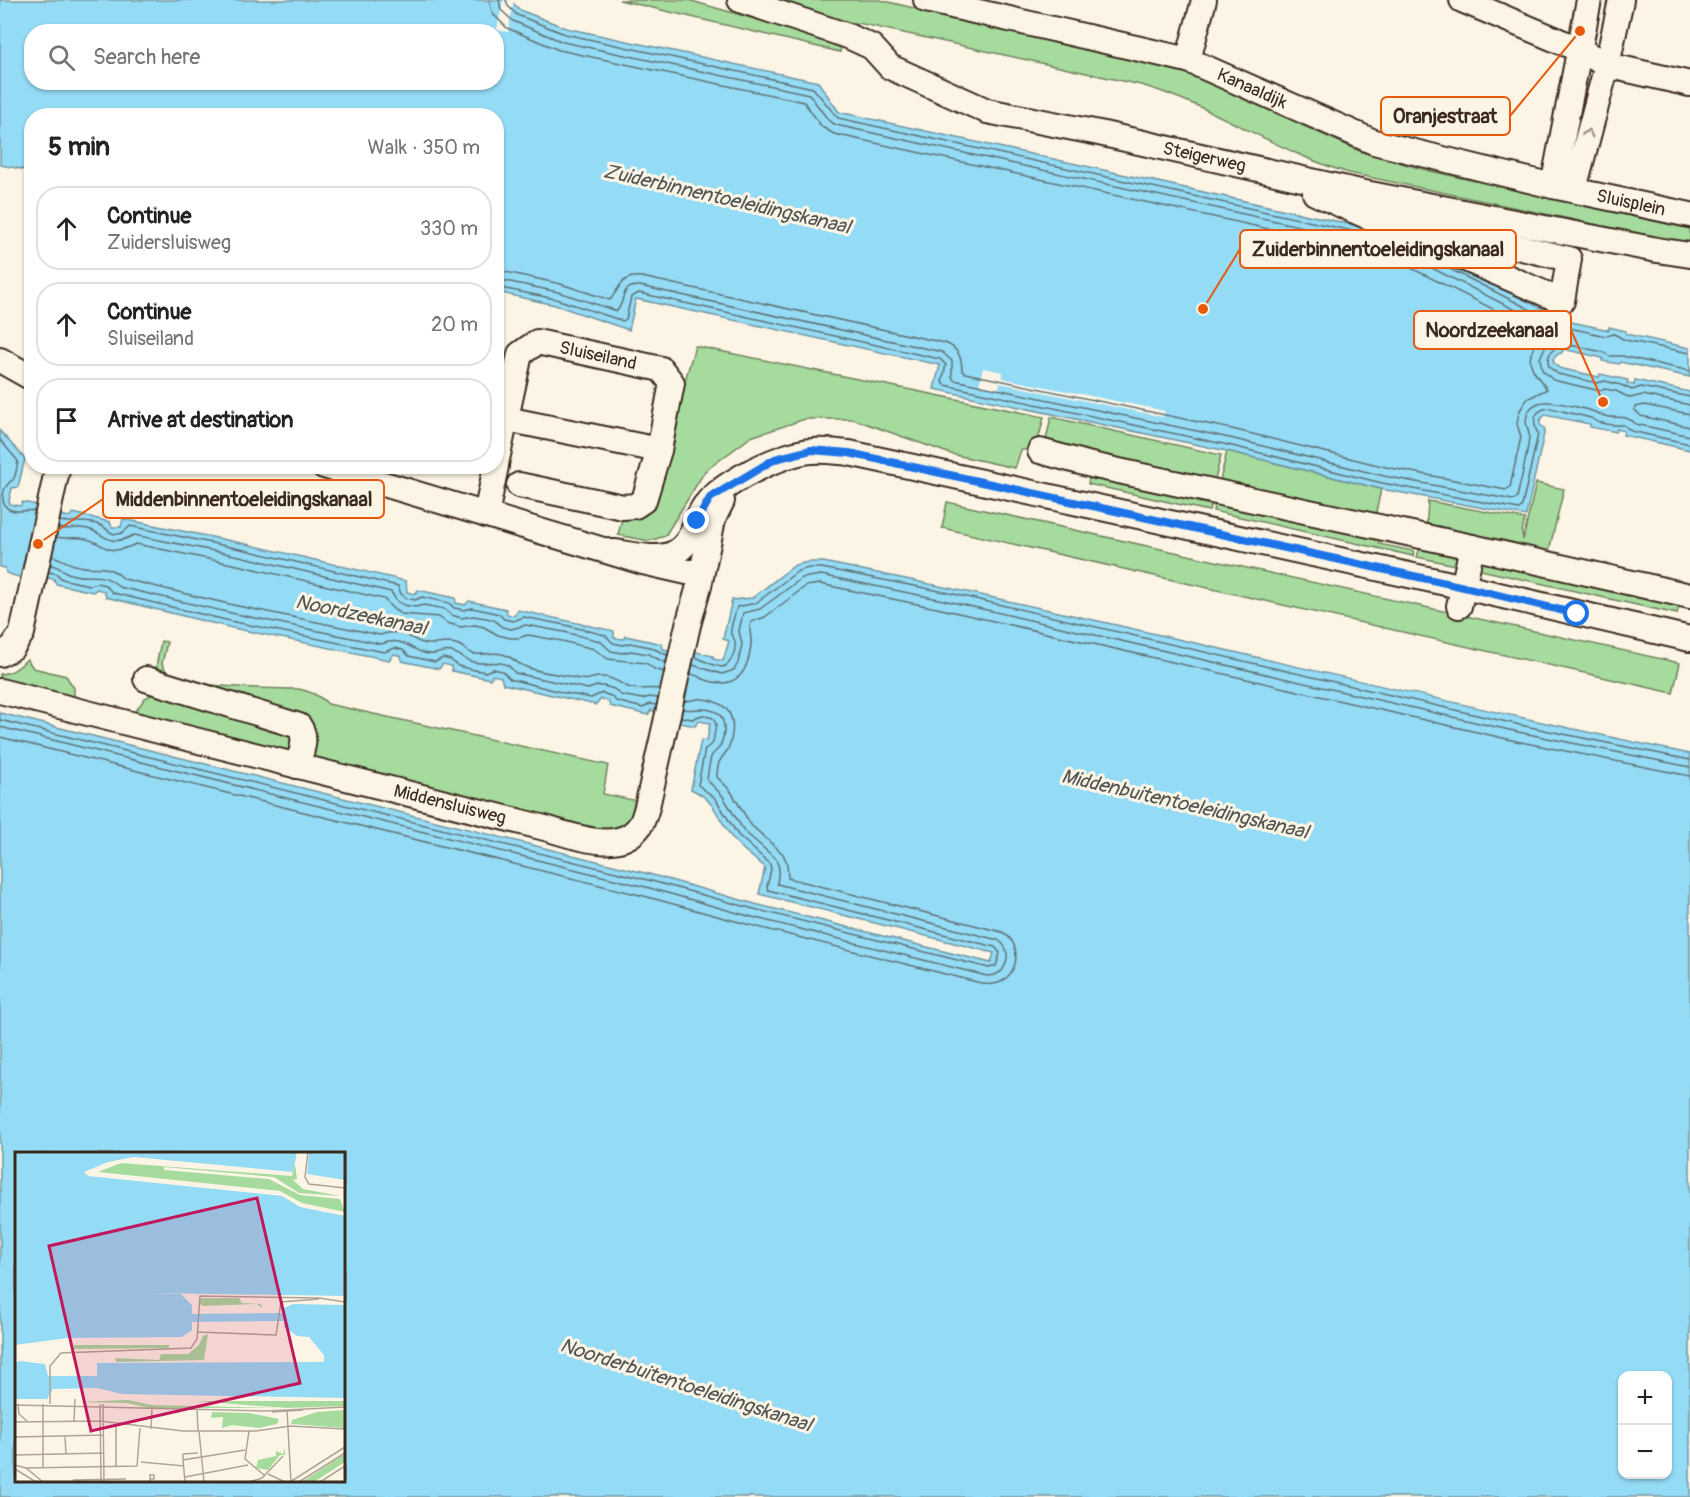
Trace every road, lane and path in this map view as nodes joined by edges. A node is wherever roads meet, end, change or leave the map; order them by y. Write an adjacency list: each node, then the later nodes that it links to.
1 (740, 0): 12 (street, Steigerweg)
2 (926, 0): 9 (street, Kanaaldijk)
3 (1204, 0): 9 (street)
4 (1462, 0): 7 (street)
5 (1589, 0): 8 (street)
6 (1621, 0): 10 (street)
7 (1492, 6): 8 (street)
8 (1578, 49): 10 (street); 13 (street)
9 (1188, 60): 13 (street, Kanaaldijk)
10 (1607, 65): 11 (street); 13 (street, one-way to 10)
11 (1690, 84)
12 (1270, 172): 14 (street); 16 (street, Steigerweg)
13 (1563, 188): 15 (street, Sluisplein)
14 (1346, 207): 14 (street)
15 (1690, 215)
16 (1690, 255)
17 (0, 360): 18 (street)
18 (24, 374)
19 (506, 419): 20 (street, Sluiseiland); 21 (street); 21 (street, Sluiseiland)
20 (504, 428)
21 (659, 450): 27 (street, Sluiseiland)
22 (1040, 451): 29 (street)
23 (56, 474): 36 (street)
24 (350, 474): 28 (street)
25 (494, 474): 28 (street, Sluiseiland)
26 (731, 484): 30 (street); 32 (street, Middensluisweg); 34 (street)
27 (519, 485)
28 (486, 515): 31 (street)
29 (1472, 547): 33 (street); 34 (street)
30 (681, 548): 31 (street); 32 (street)
31 (614, 552): 32 (street)
32 (702, 567): 39 (street, Middensluisweg)
33 (1690, 596)
34 (1461, 597): 35 (street)
35 (1690, 639)
36 (0, 654)
37 (146, 679): 39 (street)
38 (0, 691): 39 (street, Middensluisweg)
39 (297, 766)

